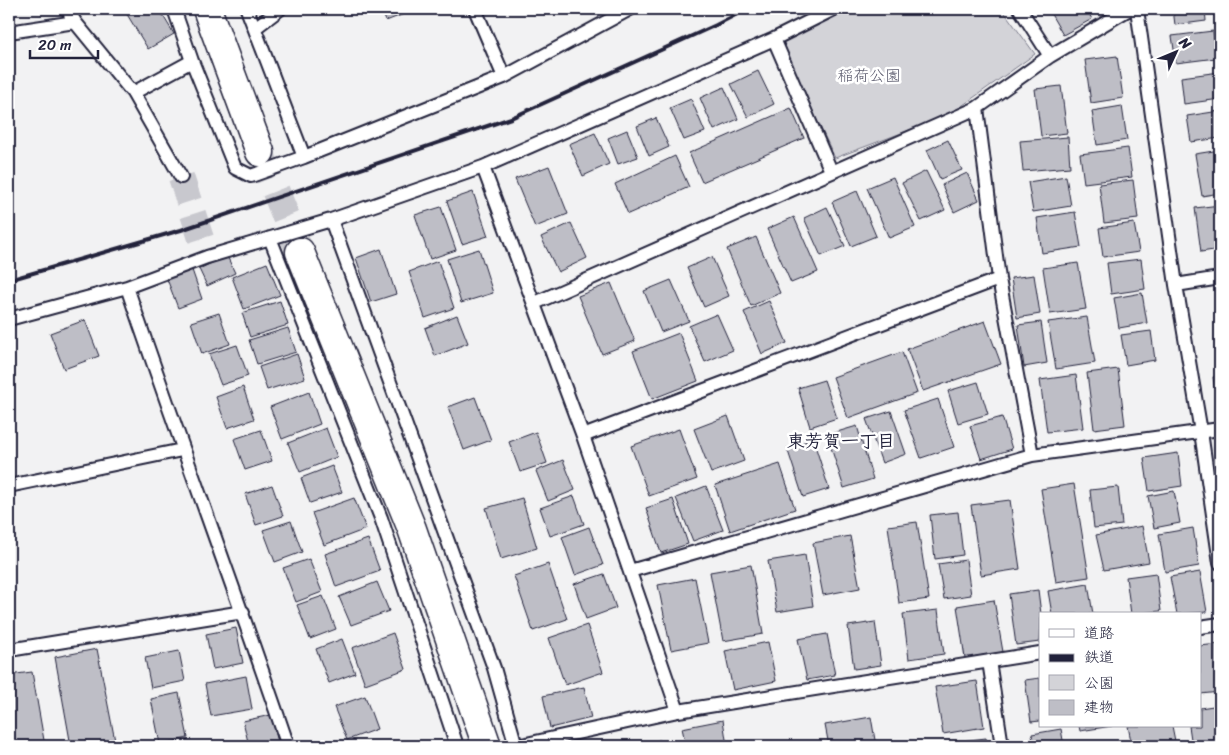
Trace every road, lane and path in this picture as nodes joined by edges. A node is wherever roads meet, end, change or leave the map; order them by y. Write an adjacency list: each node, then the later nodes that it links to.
1 (67, 9): 12 (lane)
2 (174, 9): 17 (lane)
3 (207, 9): 21 (street)
4 (247, 9): 13 (lane)
5 (280, 9): 13 (lane)
6 (475, 9): 18 (lane)
7 (630, 9): 18 (lane)
8 (834, 9): 15 (lane)
9 (1020, 9): 16 (lane)
10 (1129, 9): 16 (lane)
11 (1137, 9): 31 (lane)
12 (74, 22): 14 (lane); 19 (lane)
13 (255, 28): 22 (lane)
14 (9, 32)
15 (774, 39): 23 (lane); 24 (lane)
16 (1050, 56): 20 (lane)
17 (192, 61): 19 (lane); 22 (lane)
18 (504, 77): 22 (lane)
19 (133, 93): 25 (lane)
20 (977, 108): 24 (lane); 30 (lane)
21 (260, 152)
22 (304, 157)
23 (483, 167): 26 (lane); 33 (lane)
24 (830, 171): 33 (lane)
25 (181, 177)
26 (331, 220): 27 (lane); 53 (lane)
27 (270, 238): 32 (lane); 51 (lane)
28 (300, 252): 52 (street)
29 (1220, 278): 31 (lane)
30 (1000, 279): 37 (lane); 39 (lane)
31 (1176, 285): 36 (lane)
32 (127, 287): 34 (lane); 38 (lane)
33 (535, 303): 37 (lane)
34 (9, 319)
35 (1220, 429): 36 (lane)
36 (1201, 432): 39 (lane); 41 (lane)
37 (583, 436): 42 (lane)
38 (182, 450): 40 (lane); 43 (lane)
39 (1032, 455): 42 (lane)
40 (9, 486)
41 (1220, 563)
42 (630, 571): 49 (lane)
43 (243, 612): 46 (lane); 50 (lane)
44 (1220, 624): 45 (lane)
45 (1202, 627)
46 (9, 650)
47 (1039, 653): 48 (lane)
48 (988, 661): 49 (lane); 54 (lane)
49 (678, 711): 53 (lane)
50 (288, 746)
51 (456, 746)
52 (487, 746)
53 (517, 746)
54 (1002, 746)

